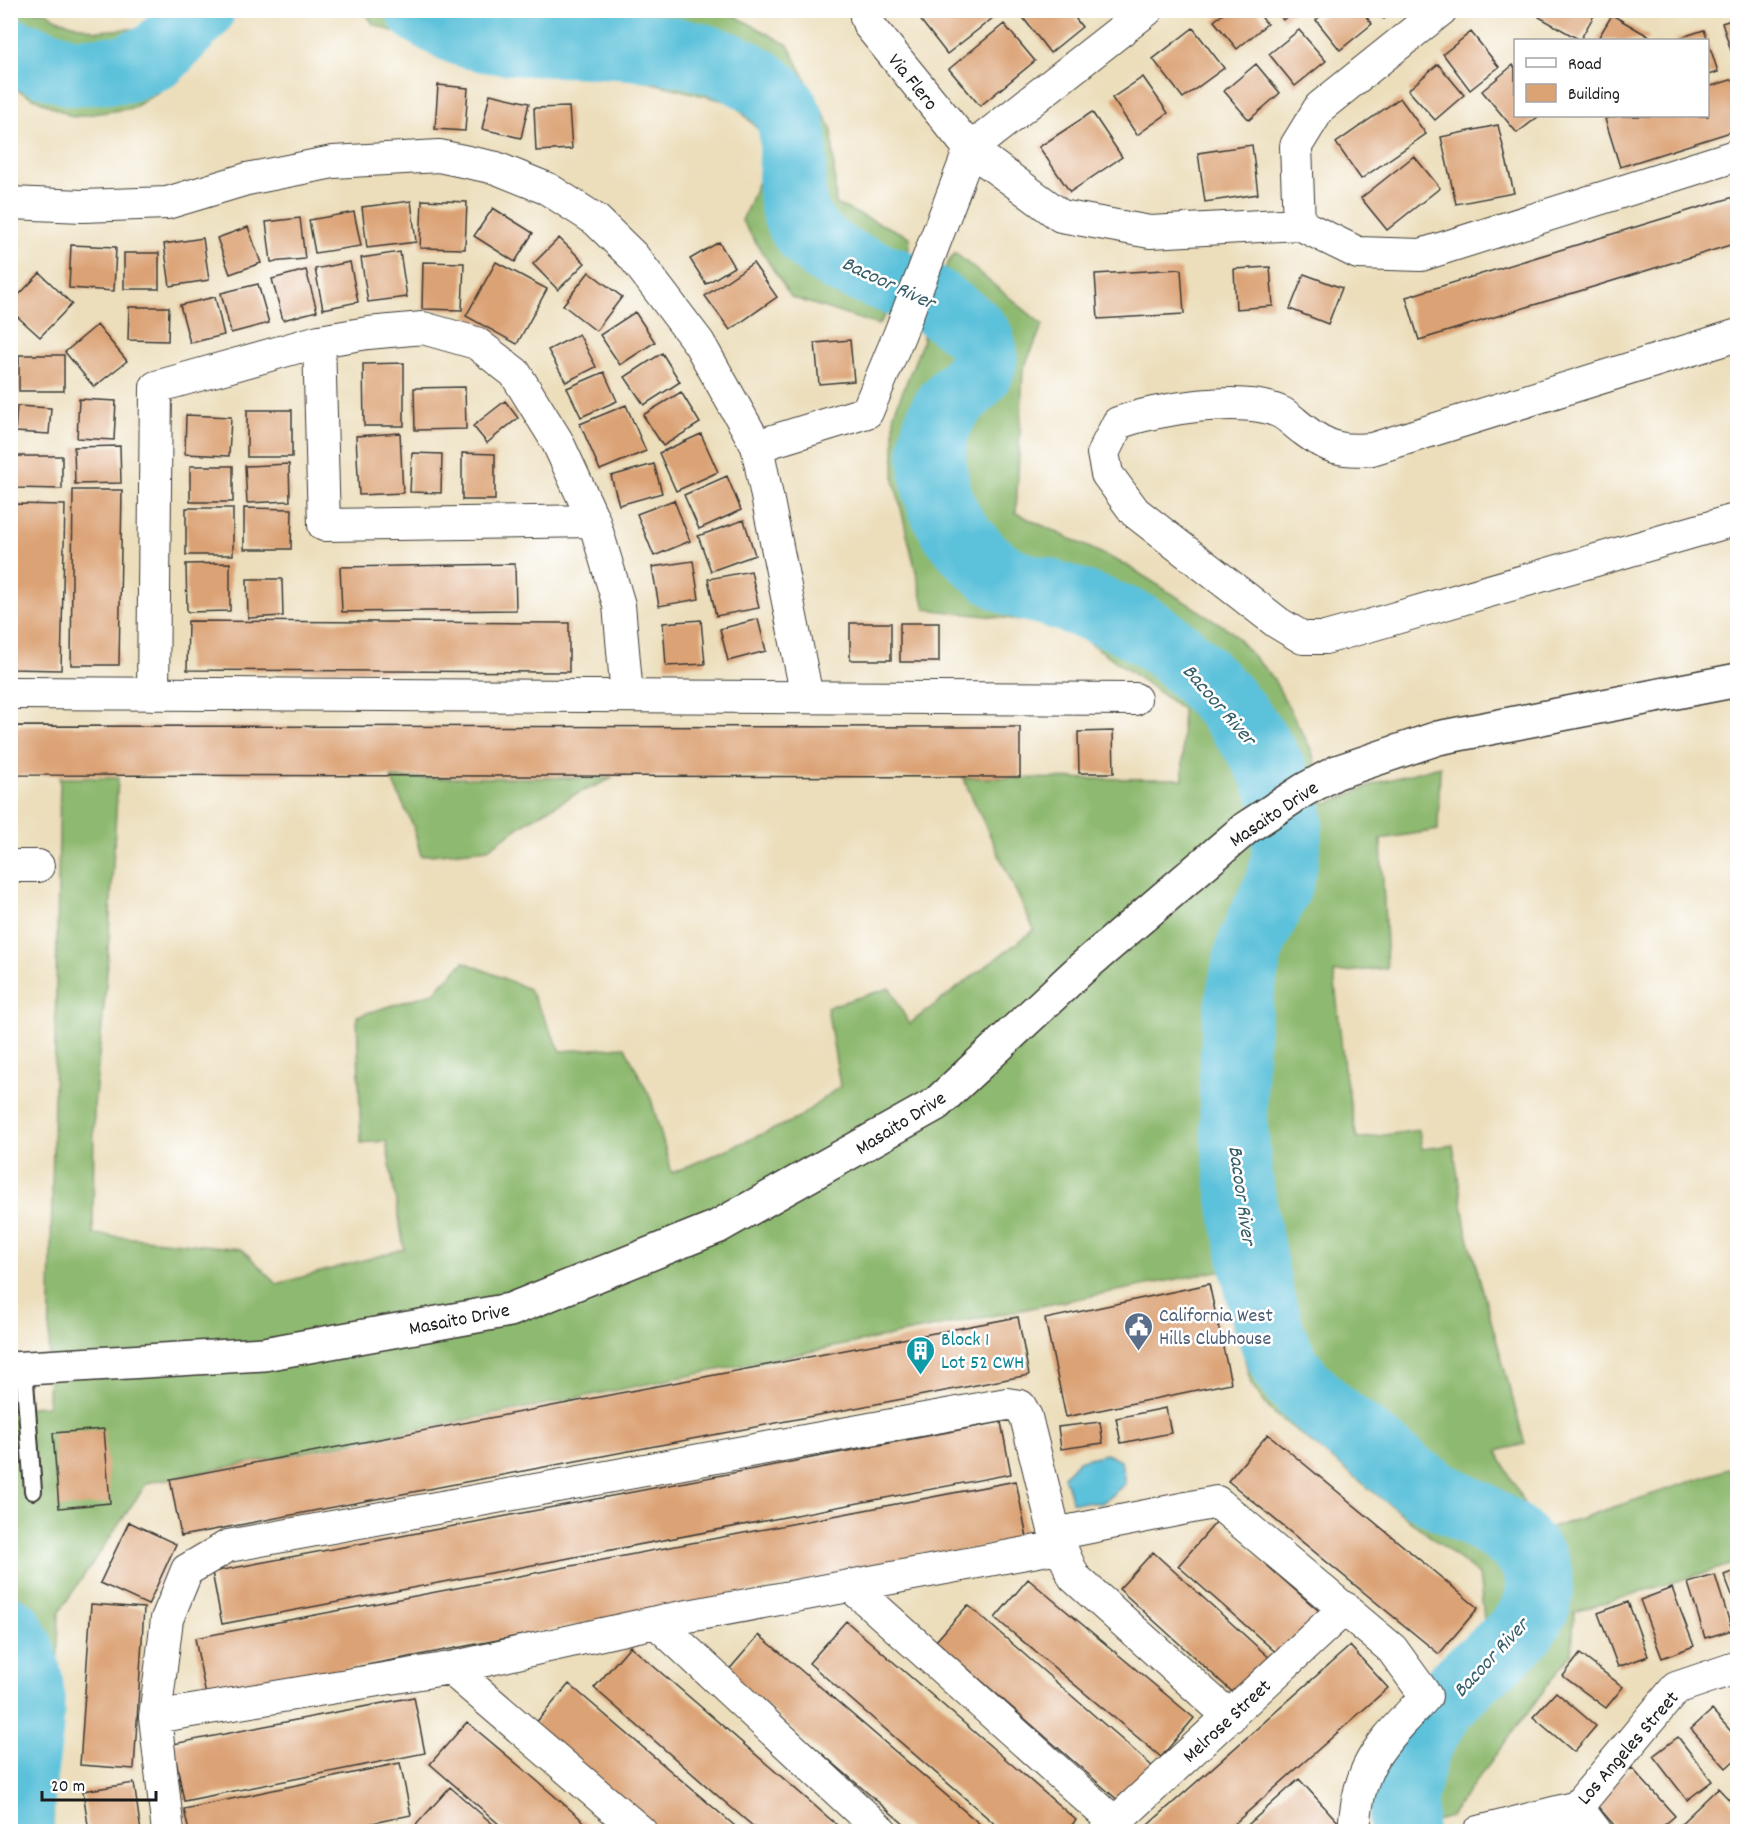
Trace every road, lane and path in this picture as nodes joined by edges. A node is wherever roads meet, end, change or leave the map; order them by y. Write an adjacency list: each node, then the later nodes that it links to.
1 (868, 10): 4 (street, Via Flero)
2 (1147, 10): 4 (street)
3 (1441, 10): 7 (street)
4 (970, 149): 7 (street, Via Flero); 10 (street)
5 (1737, 155): 7 (street)
6 (10, 203): 10 (street)
7 (1299, 224)
8 (1737, 335): 11 (street)
9 (320, 341): 12 (street); 12 (street); 15 (street)
10 (757, 446): 17 (street)
11 (1737, 519)
12 (594, 521): 16 (street)
13 (1737, 680): 19 (street, Masaito Drive)
14 (10, 693): 15 (street)
15 (153, 694): 16 (street)
16 (627, 696): 17 (street)
17 (807, 698): 18 (street)
18 (1135, 699)
19 (17, 1369): 20 (lane)
20 (33, 1491)
21 (1057, 1540): 22 (street); 23 (street); 27 (street); 28 (street)
22 (851, 1586): 24 (street); 30 (street)
23 (1345, 1608): 28 (street, Melrose Street); 34 (street)
24 (656, 1622): 26 (street); 33 (street)
25 (1737, 1667): 29 (street, Los Angeles Street)
26 (450, 1668): 27 (street); 32 (street)
27 (155, 1717): 31 (street)
28 (1230, 1717): 30 (street, Melrose Street)
29 (1577, 1807): 35 (street, Los Angeles Street); 36 (street)
30 (1110, 1827)
31 (168, 1832)
32 (641, 1832)
33 (882, 1832)
34 (1354, 1832)
35 (1479, 1832)
36 (1596, 1832)

